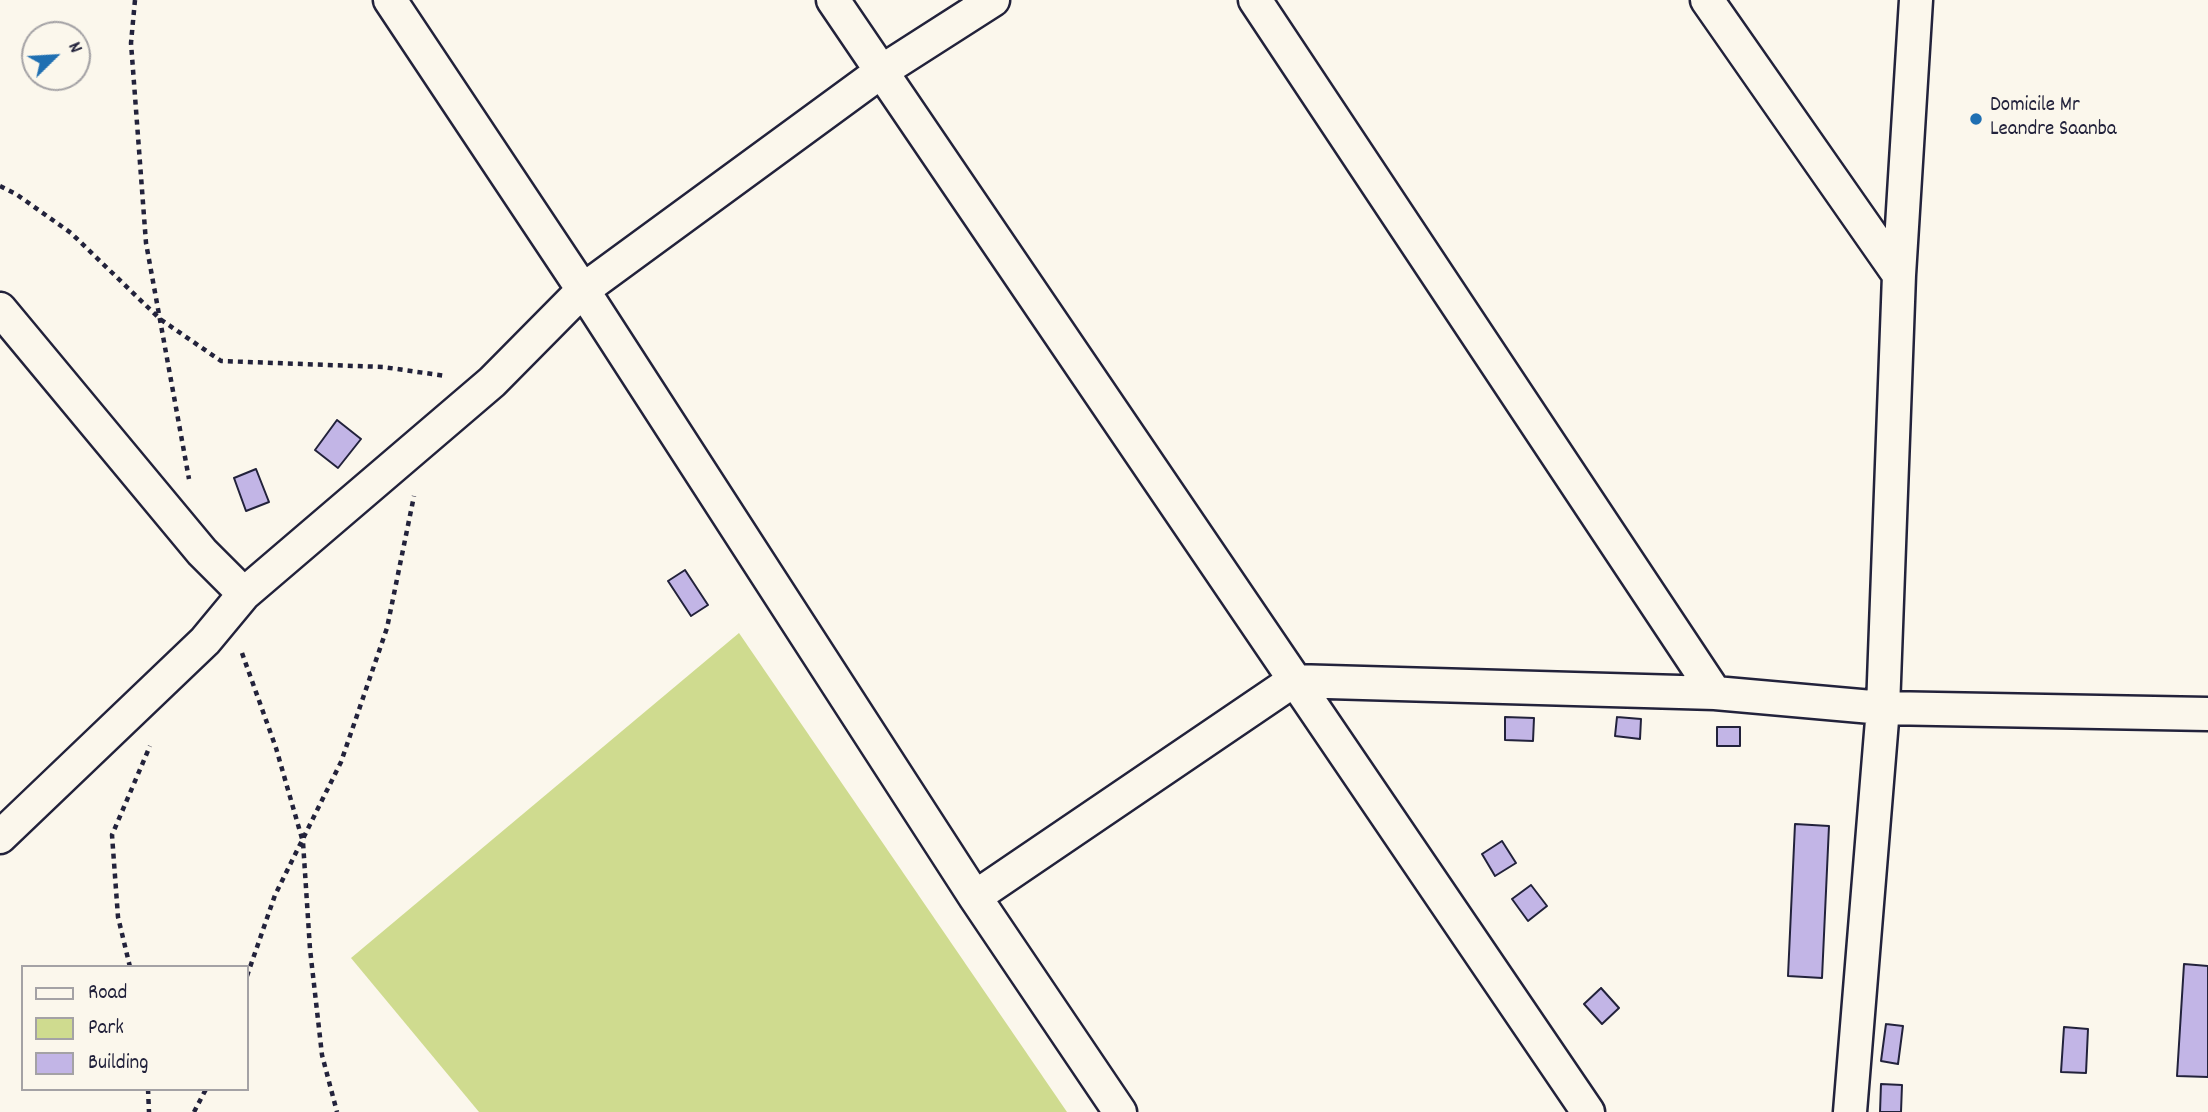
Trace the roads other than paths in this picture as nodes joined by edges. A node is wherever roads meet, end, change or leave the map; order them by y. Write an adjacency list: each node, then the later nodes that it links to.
1 (390, 0): 9 (street)
2 (833, 0): 7 (street)
3 (993, 0): 7 (street)
4 (1255, 0): 13 (street)
5 (1707, 0): 8 (street)
6 (1916, 0): 8 (street)
7 (882, 71): 9 (street); 12 (street)
8 (1899, 275): 14 (street)
9 (583, 290): 11 (street); 17 (street)
10 (0, 309): 11 (street)
11 (236, 604): 16 (street)
12 (1293, 681): 13 (street); 17 (street); 19 (street)
13 (1715, 694): 14 (street)
14 (1884, 708): 15 (street); 20 (street)
15 (2208, 714)
16 (0, 836)
17 (975, 897): 18 (street)
18 (1120, 1112)
19 (1588, 1112)
20 (1850, 1112)

